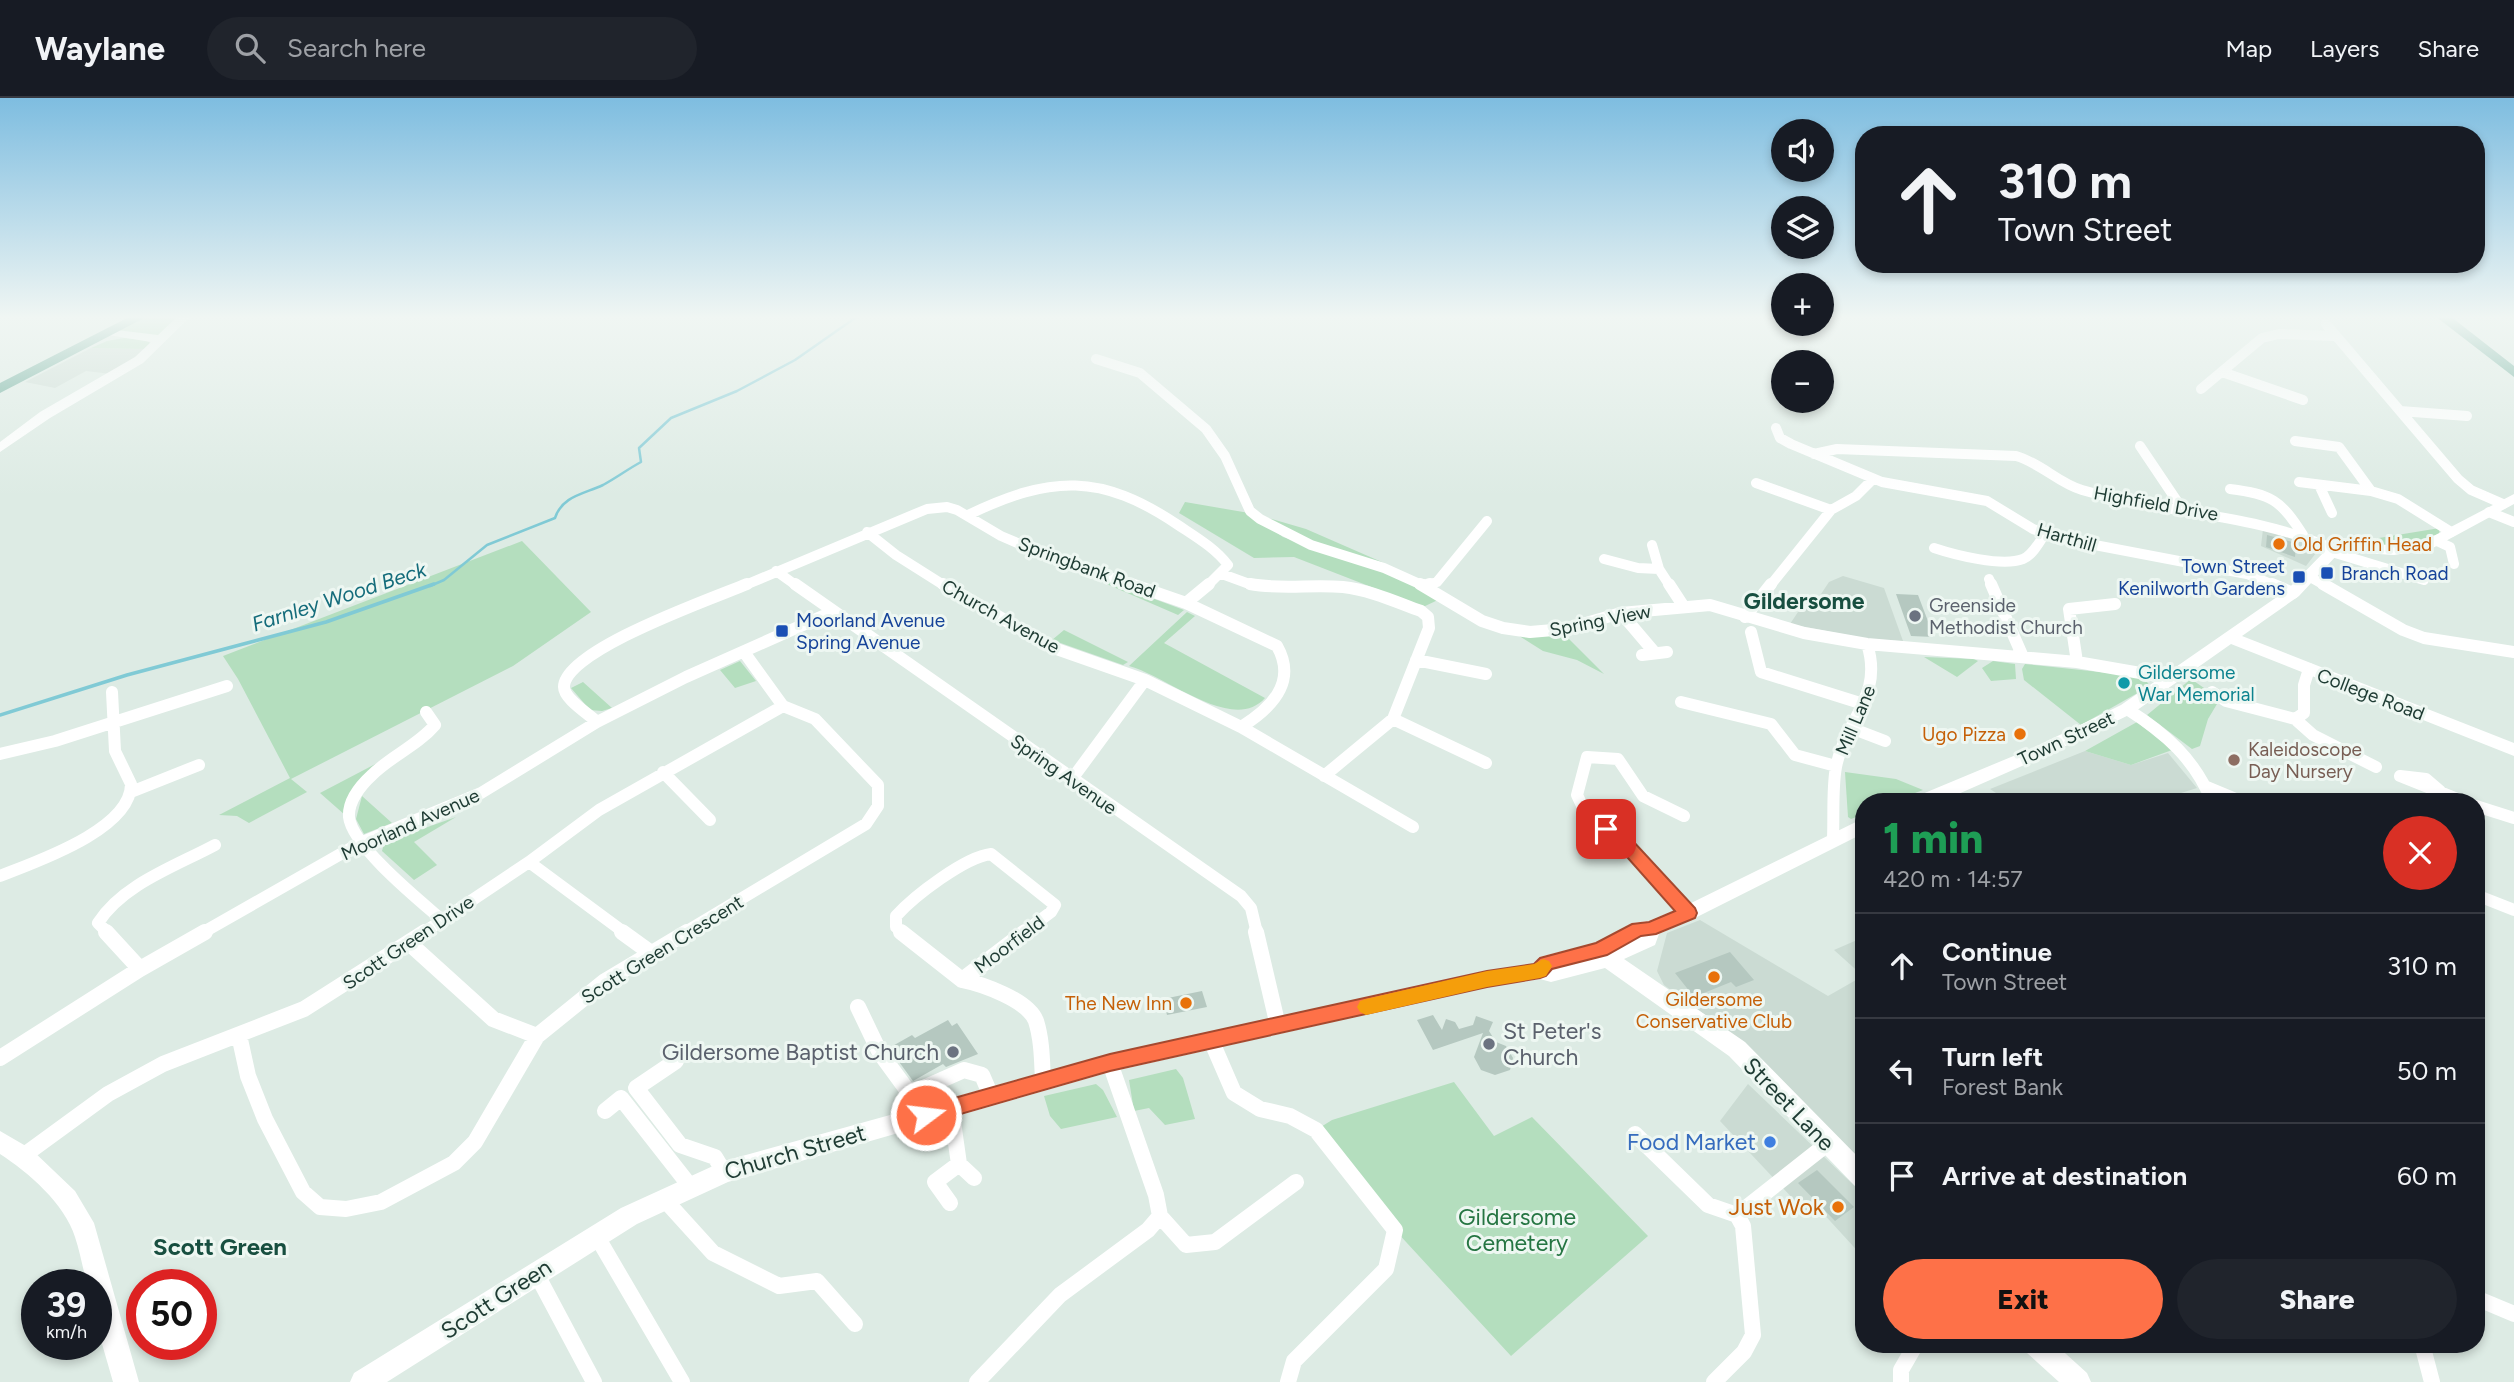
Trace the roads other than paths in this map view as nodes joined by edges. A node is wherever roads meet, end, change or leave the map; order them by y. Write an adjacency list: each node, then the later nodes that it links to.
1 (26, 376): 7 (main road)
2 (114, 376): 17 (main road)
3 (1143, 376): 49 (street, Spring View)
4 (2217, 376): 8 (street)
5 (2232, 376): 9 (street)
6 (2369, 376): 10 (street)
7 (0, 389)
8 (2201, 389)
9 (2303, 400)
10 (2400, 411): 11 (street); 25 (street)
11 (2467, 416)
12 (1776, 428): 18 (street, Harthill)
13 (2295, 441): 16 (street)
14 (2351, 445): 16 (street)
15 (2140, 446): 26 (street)
16 (2339, 447): 24 (street)
17 (0, 448)
18 (1814, 454): 19 (street, Harthill); 26 (street, Highfield Drive)
19 (1873, 480): 27 (street); 35 (street, Harthill)
20 (2299, 482): 22 (street)
21 (1756, 483): 27 (street)
22 (2319, 485): 24 (street); 29 (street)
23 (2230, 489): 36 (street)
24 (2371, 491): 34 (street)
25 (2509, 501): 28 (main road)
26 (2181, 507): 36 (street, Highfield Drive)
27 (1831, 510): 56 (street)
28 (2489, 512): 32 (street); 34 (main road)
29 (2332, 513)
30 (968, 515): 33 (street, Springbank Road); 45 (street); 51 (street, Springbank Road)
31 (1487, 521): 49 (street)
32 (2514, 522)
33 (867, 532): 44 (street, Springbank Road); 69 (street, Church Avenue)
34 (2451, 532): 37 (main road)
35 (2045, 534): 39 (street); 50 (street, Harthill)
36 (2303, 535): 40 (street, Highfield Drive)
37 (2437, 541): 40 (main road); 42 (street)
38 (1652, 545): 43 (street)
39 (1934, 548)
40 (2334, 551): 46 (main road, Town Street); 48 (street, Highfield Drive)
41 (1604, 559): 43 (street)
42 (2454, 564)
43 (1659, 569): 53 (street)
44 (776, 571): 54 (street, Spring Avenue); 80 (street, Springbank Road)
45 (1222, 574): 51 (street); 64 (street)
46 (2310, 577): 50 (main road, Town Street); 61 (street)
47 (1989, 579): 63 (street)
48 (2424, 580)
49 (1424, 586): 55 (street, Spring View)
50 (2293, 593): 58 (main road, Town Street)
51 (1186, 603): 82 (street, Springbank Road)
52 (2115, 604): 65 (street)
53 (1684, 607): 55 (street, Spring View); 56 (street, Spring View)
54 (832, 612): 60 (street, Moorland Avenue); 93 (street, Spring Avenue)
55 (1621, 614): 62 (street)
56 (1745, 617): 59 (street, Spring View)
57 (1751, 632): 74 (street)
58 (2229, 637): 66 (main road, College Road); 68 (main road, Town Street)
59 (1867, 644): 63 (street, Spring View); 74 (street, Mill Lane)
60 (744, 652): 75 (street); 80 (street, Moorland Avenue)
61 (2514, 652)
62 (1642, 655)
63 (2023, 657): 65 (street, Spring View)
64 (1416, 660): 67 (street); 78 (street)
65 (2077, 662): 68 (street, Spring View)
66 (2309, 669): 79 (street); 85 (main road, College Road)
67 (1486, 674)
68 (2169, 678): 76 (main road, Town Street)
69 (1145, 680): 82 (street, Church Avenue); 93 (street)
70 (228, 686): 81 (street)
71 (112, 692): 81 (street)
72 (2211, 692): 79 (street)
73 (1681, 702): 89 (street)
74 (1860, 703): 83 (street, Mill Lane)
75 (783, 706): 91 (street, Scott Green Drive); 117 (street, Scott Green Crescent)
76 (2127, 709): 94 (street); 97 (main road, Town Street)
77 (426, 712): 108 (street)
78 (1393, 719): 87 (street); 92 (street)
79 (2295, 719): 90 (street)
80 (597, 722): 108 (street, Moorland Avenue)
81 (115, 723): 86 (street); 96 (street)
82 (1241, 727): 92 (street)
83 (1850, 728): 84 (street); 89 (street, Mill Lane)
84 (1885, 741)
85 (2514, 750)
86 (0, 754)
87 (1486, 763)
88 (199, 765): 96 (street)
89 (1836, 766): 107 (street, Mill Lane)
90 (2376, 767)
91 (663, 772): 104 (street); 110 (street, Scott Green Drive)
92 (1324, 776): 105 (street)
93 (1072, 779): 122 (street, Spring Avenue)
94 (2207, 787): 98 (street); 99 (street)
95 (2440, 791): 100 (street)
96 (131, 792): 111 (street)
97 (1942, 793)
98 (2209, 793)
99 (2222, 793)
100 (2445, 793)
101 (2485, 809): 103 (street)
102 (1684, 816): 114 (street)
103 (2514, 818)
104 (710, 820)
105 (1413, 827)
106 (1855, 829): 107 (main road)
107 (1833, 838): 114 (main road)
108 (360, 843): 115 (street); 119 (street, Moorland Avenue)
109 (215, 845): 119 (street)
110 (528, 862): 115 (street, Scott Green Drive); 117 (street)
111 (0, 876)
112 (2485, 899): 113 (street)
113 (2514, 910)
114 (1688, 913): 118 (main road)
115 (442, 920): 116 (street, Scott Green Drive)
116 (409, 943): 123 (street, Scott Green Drive); 124 (street)
117 (652, 953): 124 (street, Scott Green Crescent)
118 (1612, 953): 122 (main road, Church Street); 135 (main road, Street Lane)
119 (140, 969): 126 (street, Moorland Avenue)
120 (962, 979): 120 (street, Moorfield); 129 (street, Moorfield)
121 (858, 1007): 130 (street)
122 (1278, 1026): 125 (main road, Church Street)
123 (239, 1035): 124 (street, Scott Green Crescent); 136 (street, Scott Green Drive)
124 (537, 1037)
125 (1212, 1040): 128 (main road, Church Street); 163 (street)
126 (0, 1058)
127 (676, 1061): 139 (street)
128 (1110, 1063): 129 (main road, Church Street); 147 (street)
129 (1043, 1081): 130 (main road, Church Street)
130 (991, 1096): 131 (main road, Church Street)
131 (951, 1108): 137 (street); 139 (main road, Church Street)
132 (605, 1111): 142 (street)
133 (1635, 1134): 145 (street)
134 (0, 1141): 136 (main road)
135 (1827, 1144): 138 (main road, Street Lane); 145 (street)
136 (23, 1156): 157 (main road)
137 (959, 1164): 140 (street); 144 (street)
138 (1855, 1170)
139 (723, 1172): 142 (main road, Church Street)
140 (974, 1178)
141 (1296, 1182): 147 (street)
142 (690, 1186): 143 (main road, Church Street)
143 (664, 1199): 146 (main road, Church Street); 152 (street)
144 (950, 1203)
145 (1737, 1215): 164 (street)
146 (629, 1216): 148 (main road, Scott Green)
147 (1160, 1216): 162 (street)
148 (596, 1235): 149 (main road, Scott Green); 161 (street)
149 (536, 1273): 156 (main road, Scott Green); 160 (street)
150 (2485, 1302): 151 (street)
151 (2514, 1314)
152 (855, 1324)
153 (1911, 1353): 165 (street)
154 (2046, 1353): 166 (main road)
155 (2424, 1353): 167 (street)
156 (405, 1358): 158 (main road, Scott Green); 159 (street)
157 (126, 1382)
158 (363, 1382)
159 (388, 1382)
160 (594, 1382)
161 (682, 1382)
162 (977, 1382)
163 (1289, 1382)
164 (1714, 1382)
165 (1901, 1382)
166 (2078, 1382)
167 (2432, 1382)

